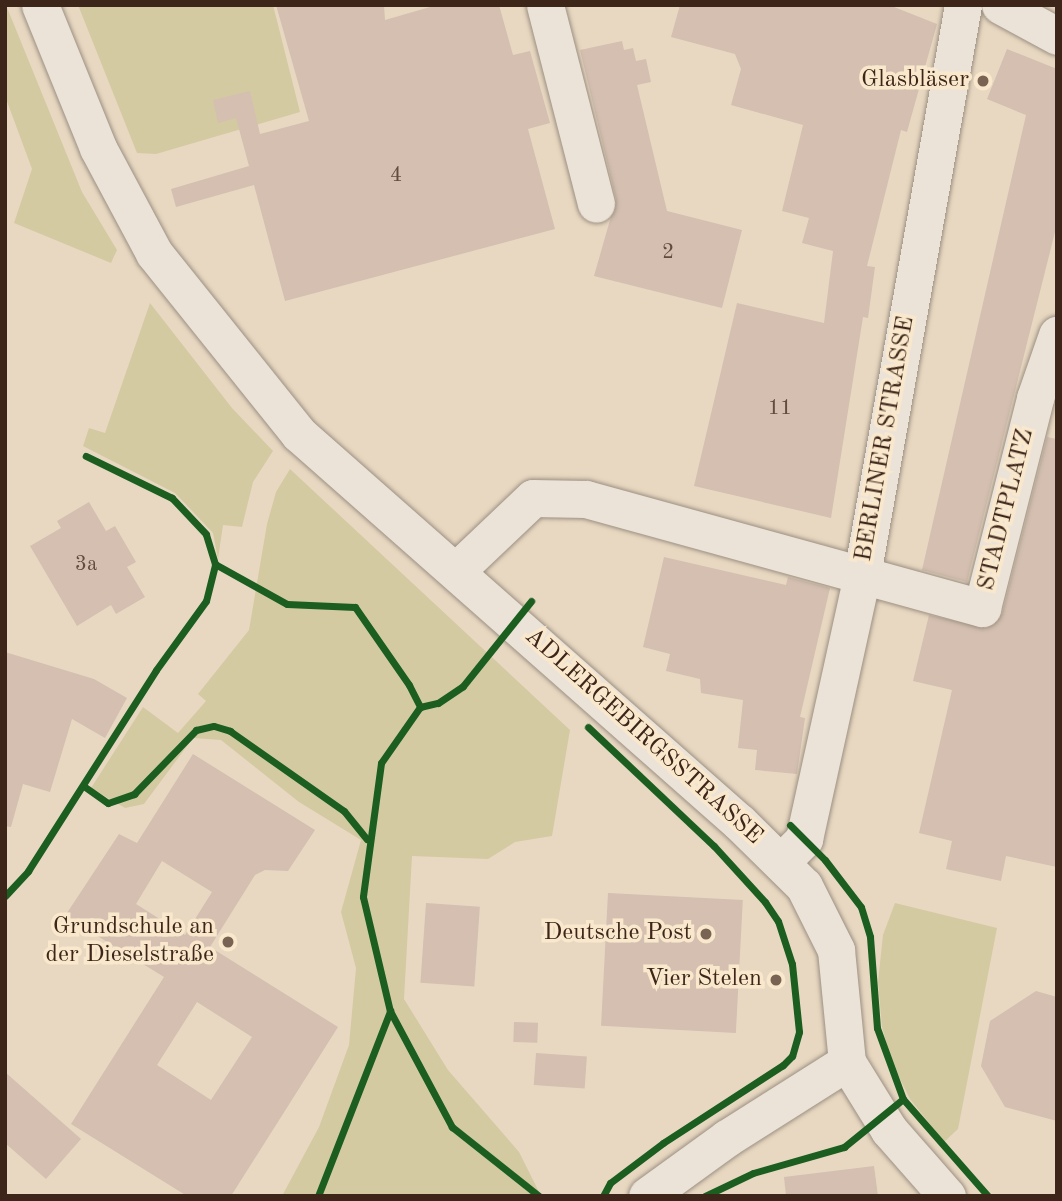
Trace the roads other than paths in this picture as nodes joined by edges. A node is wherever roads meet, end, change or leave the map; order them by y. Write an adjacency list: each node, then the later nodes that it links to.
1 (40, 5): 8 (street, ADLERGEBIRGSSTRASSE)
2 (545, 5): 6 (street)
3 (963, 5): 9 (street, BERLINER STRASSE)
4 (1000, 5): 5 (street)
5 (1057, 36)
6 (596, 204)
7 (1057, 335): 9 (street, STADTPLATZ)
8 (456, 571): 9 (street); 10 (street, ADLERGEBIRGSSTRASSE)
9 (862, 575): 10 (street, BERLINER STRASSE)
10 (781, 862): 11 (street, ADLERGEBIRGSSTRASSE)
11 (847, 1062): 12 (street); 13 (street)
12 (647, 1196)
13 (947, 1196)

